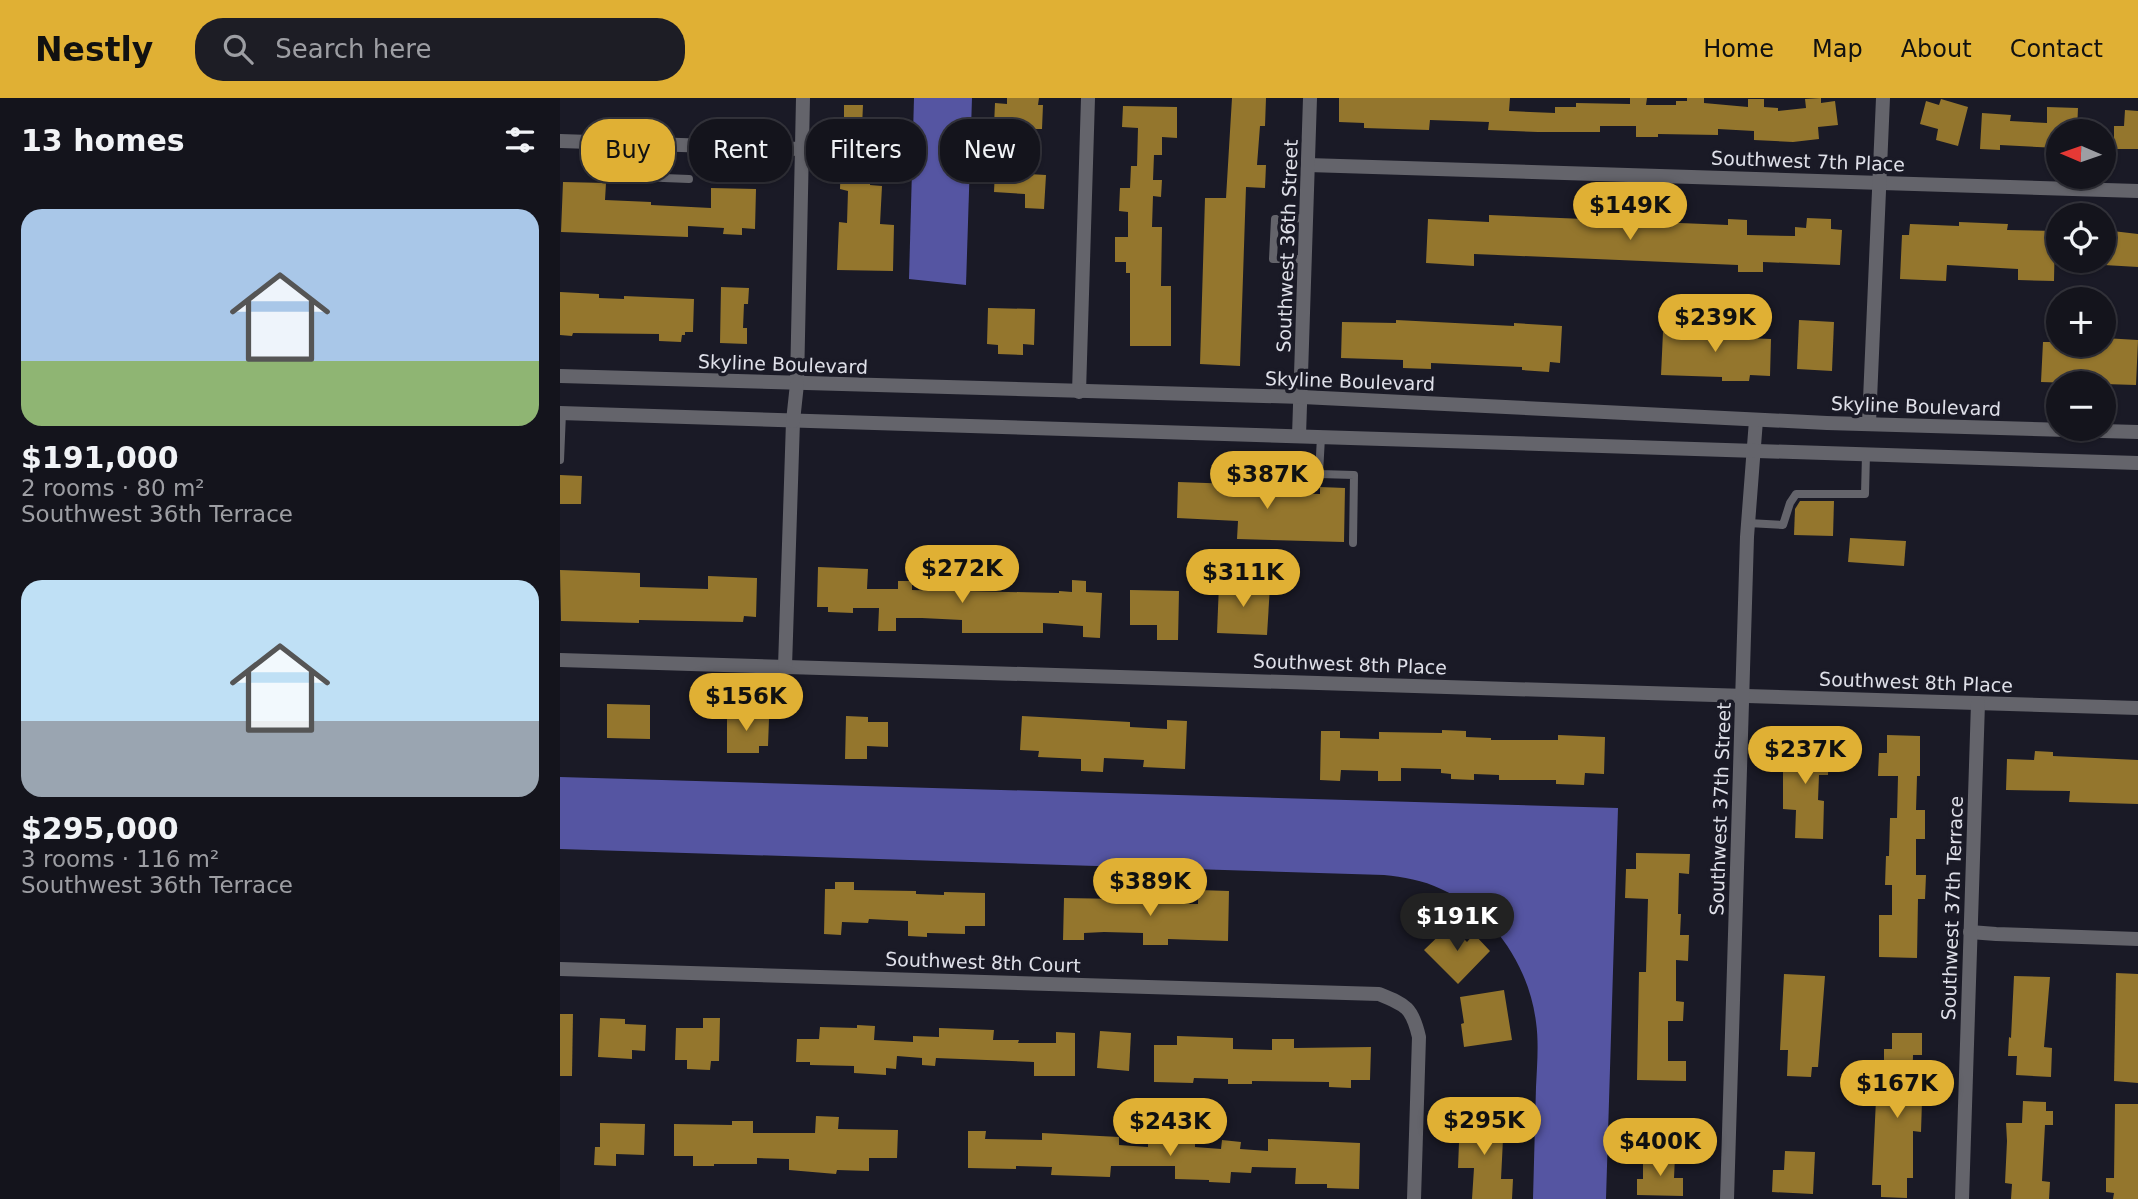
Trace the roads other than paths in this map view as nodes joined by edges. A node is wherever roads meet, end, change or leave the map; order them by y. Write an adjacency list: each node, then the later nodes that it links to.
1 (803, 98): 8 (street)
2 (1088, 98): 18 (street)
3 (1310, 98): 9 (street, Southwest 36th Street)
4 (1883, 98): 12 (street)
5 (560, 141): 6 (street)
6 (581, 142)
7 (675, 144): 8 (street)
8 (801, 149): 17 (street)
9 (1308, 165): 12 (street, Southwest 7th Place); 14 (street, Southwest 36th Street)
10 (675, 178): 11 (lane)
11 (689, 179)
12 (1879, 183): 13 (street, Southwest 7th Place); 23 (street)
13 (2138, 191)
14 (1307, 218): 15 (street, Southwest 36th Street); 15 (lane)
15 (1306, 259): 19 (street, Southwest 36th Street)
16 (560, 376): 17 (street, Skyline Boulevard)
17 (797, 384): 18 (street, Skyline Boulevard); 22 (street)
18 (1079, 391): 19 (street, Skyline Boulevard)
19 (1302, 397): 21 (street, Skyline Boulevard); 25 (street, Southwest 36th Street)
20 (561, 413): 22 (street); 29 (lane)
21 (1756, 419): 23 (street, Skyline Boulevard); 27 (street, Southwest 37th Street)
22 (793, 421): 25 (street); 36 (street)
23 (1869, 424): 24 (street, Skyline Boulevard)
24 (2138, 432)
25 (1300, 436): 26 (street)
26 (1321, 437): 27 (street); 32 (lane)
27 (1753, 451): 28 (street); 33 (street, Southwest 37th Street)
28 (1866, 454): 30 (street); 33 (lane)
29 (560, 460)
30 (2138, 463)
31 (1267, 472): 32 (lane)
32 (1319, 474): 34 (lane)
33 (1748, 523): 37 (street, Southwest 37th Street)
34 (1353, 543)
35 (560, 660): 36 (street, Southwest 8th Place)
36 (785, 667): 37 (street, Southwest 8th Place)
37 (1743, 696): 38 (street, Southwest 8th Place); 44 (street, Southwest 37th Street)
38 (1978, 703): 39 (street, Southwest 8th Place); 40 (street, Southwest 37th Terrace)
39 (2138, 708)
40 (1970, 932): 41 (street); 45 (street, Southwest 37th Terrace)
41 (2138, 939)
42 (560, 969): 43 (street, Southwest 8th Court)
43 (1414, 1199)
44 (1727, 1199)
45 (1962, 1199)

